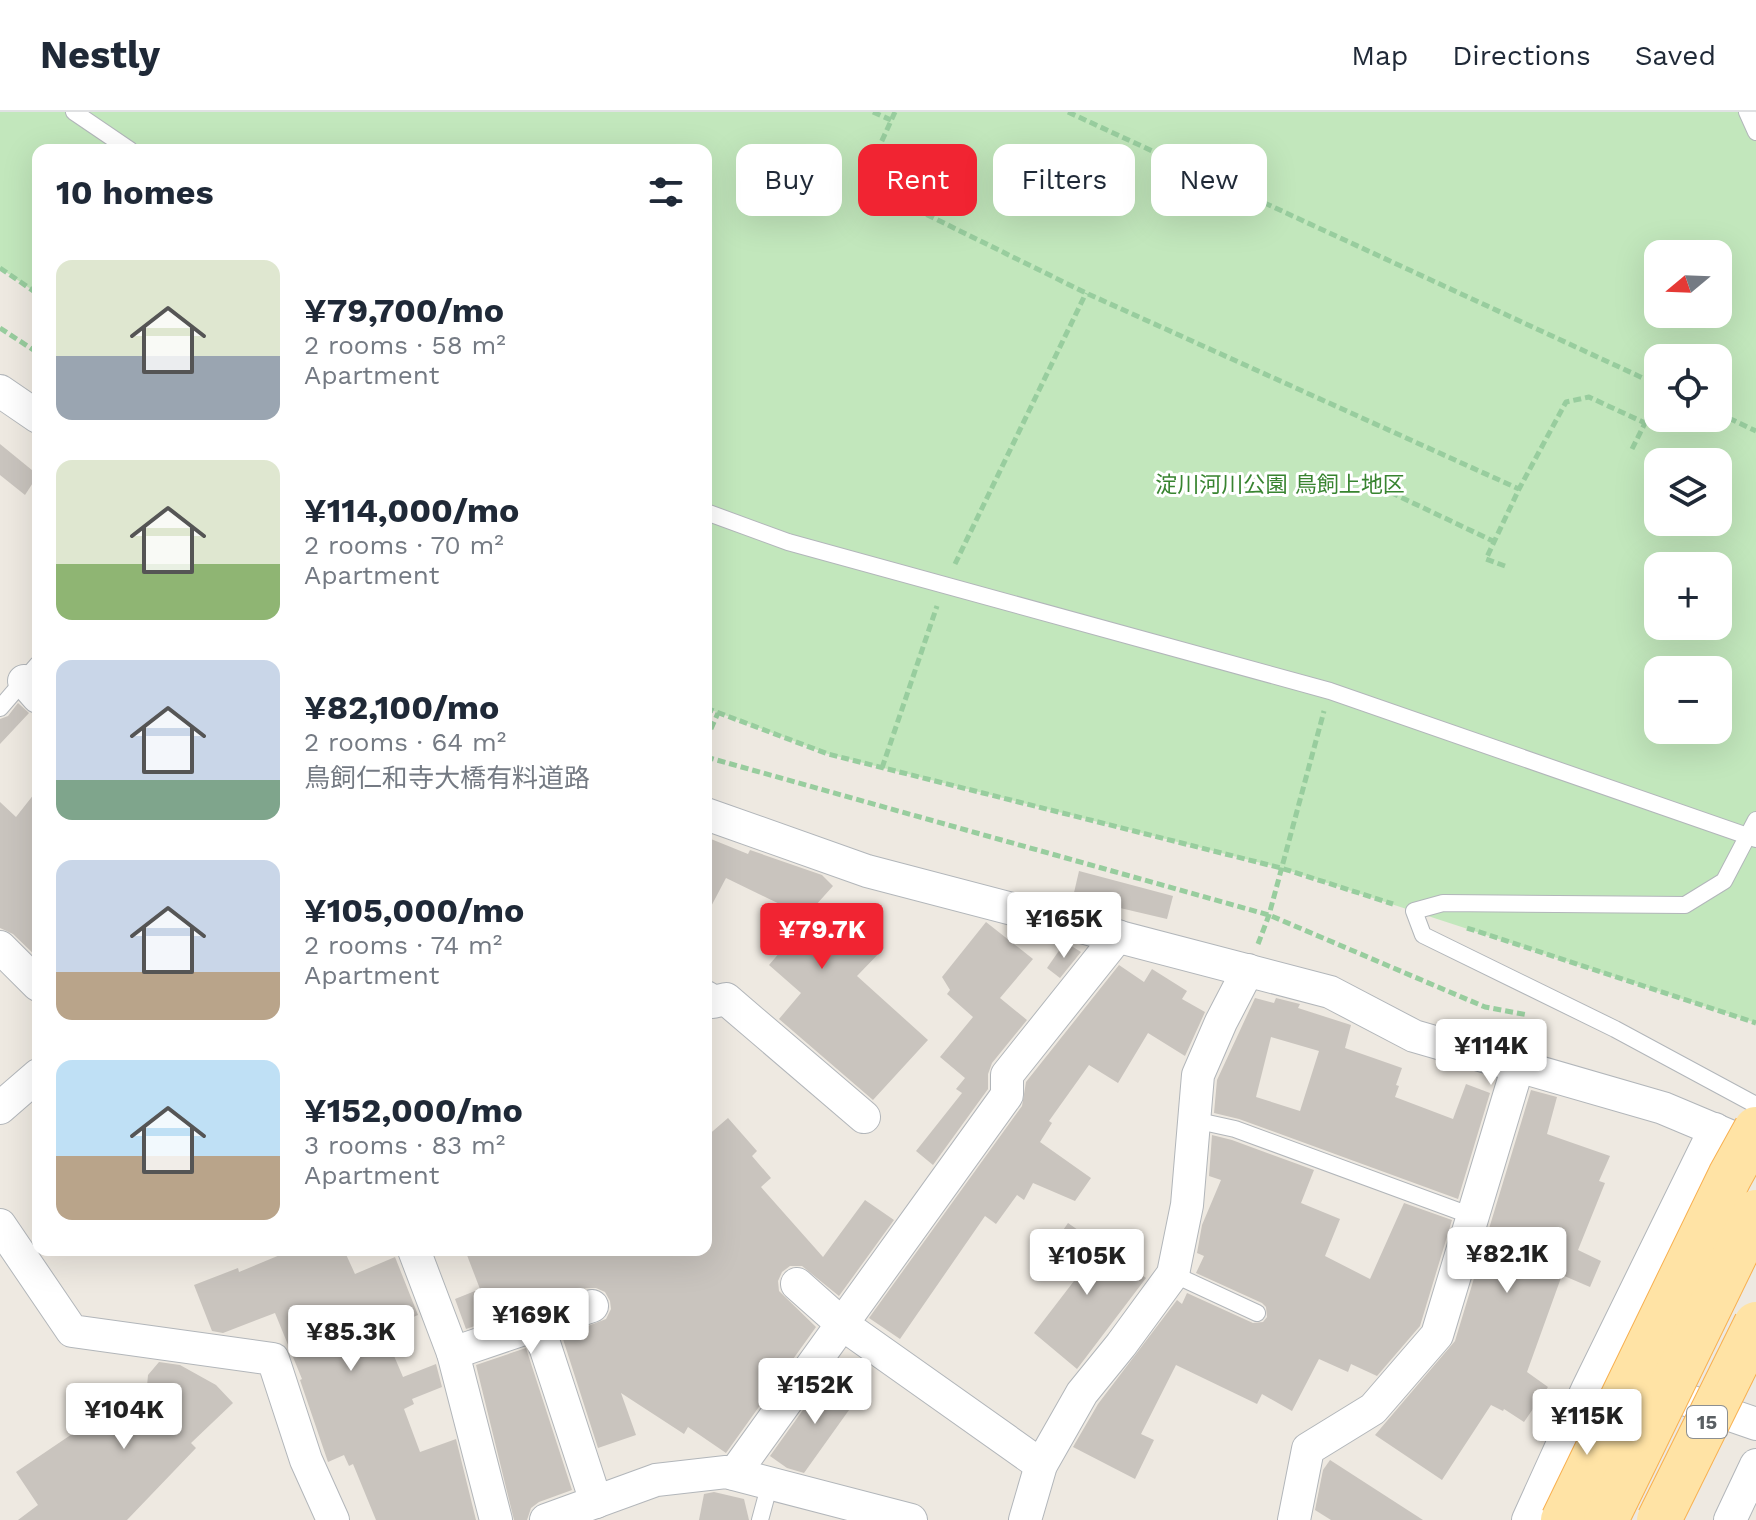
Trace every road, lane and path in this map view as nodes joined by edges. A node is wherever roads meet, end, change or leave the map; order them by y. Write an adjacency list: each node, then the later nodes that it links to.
1 (74, 112): 8 (lane)
2 (873, 112): 6 (path)
3 (895, 112): 6 (path)
4 (1068, 112): 14 (path)
5 (1747, 112): 7 (lane)
6 (891, 120): 11 (path)
7 (1756, 132)
8 (121, 144)
9 (0, 268): 10 (path)
10 (32, 290)
11 (1086, 293): 25 (path); 29 (path)
12 (0, 328): 13 (path)
13 (32, 349)
14 (1644, 379)
15 (0, 391): 17 (street)
16 (0, 410): 20 (street)
17 (32, 413)
18 (1732, 420): 22 (path)
19 (1644, 423): 25 (path)
20 (32, 424)
21 (1644, 425): 23 (path)
22 (1756, 431)
23 (1632, 449)
24 (1369, 482): 27 (path)
25 (1519, 489): 27 (path)
26 (712, 514): 29 (lane)
27 (1495, 542): 28 (path)
28 (1505, 566)
29 (944, 586): 31 (lane); 37 (path)
30 (32, 682): 32 (lane)
31 (1330, 691): 40 (lane); 41 (path)
32 (0, 708)
33 (712, 710): 34 (path)
34 (718, 713): 35 (path); 37 (path)
35 (712, 726)
36 (712, 759): 43 (path)
37 (882, 768): 41 (path)
38 (712, 816): 44 (street)
39 (1756, 820): 40 (lane)
40 (1752, 838): 42 (lane)
41 (1281, 868): 42 (path); 43 (path)
42 (1414, 911): 50 (path); 53 (lane)
43 (1269, 915): 46 (path); 49 (path)
44 (1118, 936): 46 (street); 67 (street)
45 (0, 947): 47 (street)
46 (1248, 970): 51 (street); 56 (street)
47 (32, 979)
48 (712, 1001): 55 (street)
49 (1543, 1017)
50 (1756, 1023)
51 (1518, 1066): 57 (street); 60 (street)
52 (32, 1080): 54 (street)
53 (1756, 1105)
54 (0, 1108)
55 (864, 1117)
56 (1194, 1120): 60 (lane); 63 (street)
57 (1736, 1129): 58 (street); 71 (street); 87 (main road, bridge)
58 (1756, 1147)
59 (1756, 1212): 88 (main road, 15, bridge)
60 (1472, 1216): 85 (street)
61 (0, 1225): 79 (street)
62 (416, 1256): 70 (street)
63 (1173, 1274): 66 (lane); 74 (street)
64 (797, 1284): 67 (street)
65 (592, 1306): 69 (street)
66 (1257, 1313)
67 (842, 1324): 74 (street); 76 (street)
68 (1756, 1324): 89 (main road, 15, bridge)
69 (538, 1325): 70 (street); 78 (street)
70 (453, 1353): 80 (street)
71 (1597, 1369): 73 (street); 86 (street)
72 (1756, 1388): 90 (main road)
73 (1756, 1424)
74 (1041, 1465): 84 (street)
75 (1756, 1465): 91 (street)
76 (734, 1474): 77 (street); 78 (street)
77 (770, 1483): 82 (lane); 83 (street)
78 (596, 1502): 81 (street)
79 (333, 1520)
80 (496, 1520)
81 (546, 1520)
82 (760, 1520)
83 (911, 1520)
84 (1025, 1520)
85 (1294, 1520)
86 (1528, 1520)
87 (1563, 1520)
88 (1606, 1520)
89 (1659, 1520)
90 (1692, 1520)
91 (1730, 1520)

